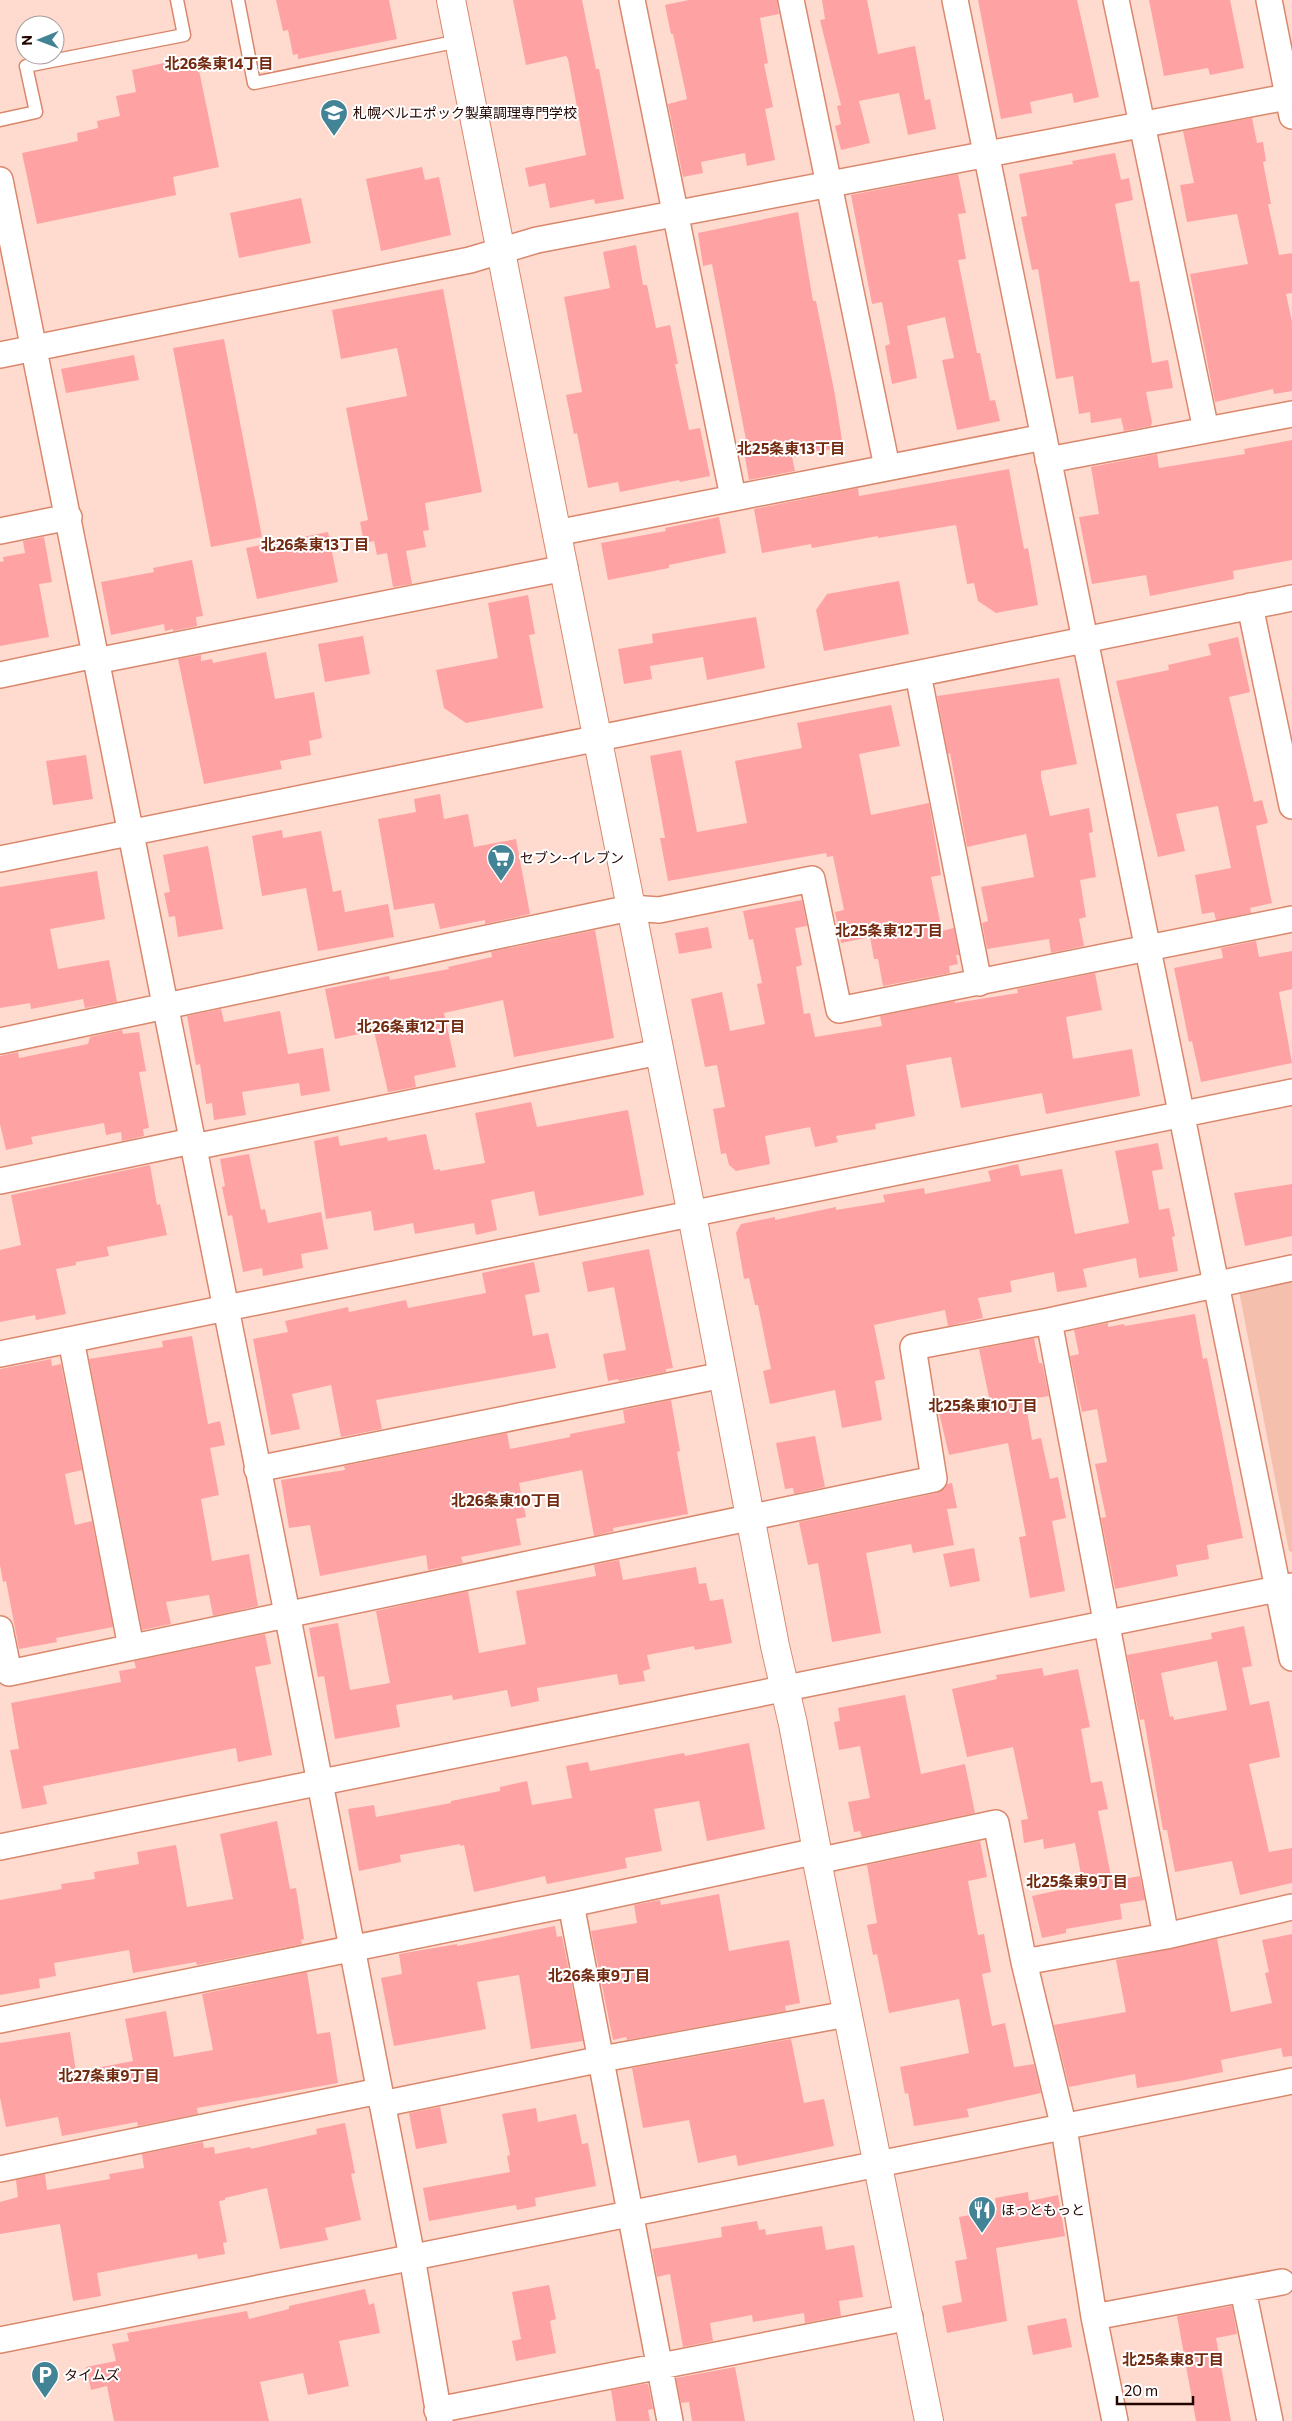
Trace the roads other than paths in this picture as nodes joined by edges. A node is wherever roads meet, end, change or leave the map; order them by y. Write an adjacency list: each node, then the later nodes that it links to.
1 (177, 0): 11 (lane)
2 (238, 0): 9 (lane)
3 (451, 0): 9 (street)
4 (632, 0): 16 (street)
5 (791, 0): 15 (street)
6 (955, 0): 13 (street)
7 (1116, 0): 12 (street)
8 (1269, 0): 10 (street)
9 (459, 41): 17 (street)
10 (1291, 103): 12 (street)
11 (0, 120)
12 (1140, 123): 13 (street); 21 (street)
13 (986, 153): 15 (street); 22 (street)
14 (0, 180): 18 (street)
15 (828, 184): 16 (street); 23 (street)
16 (675, 214): 17 (street); 24 (street)
17 (500, 252): 18 (street); 27 (street)
18 (35, 348): 19 (street); 25 (street)
19 (0, 355)
20 (1292, 414): 21 (street)
21 (1206, 430): 22 (street)
22 (1046, 448): 23 (street); 31 (street)
23 (887, 467): 24 (street)
24 (733, 498): 27 (street)
25 (68, 517): 26 (street); 32 (street)
26 (0, 530)
27 (556, 533): 28 (street)
28 (565, 568): 32 (street); 35 (street)
29 (1292, 598): 30 (street)
30 (1250, 606): 31 (street); 36 (street)
31 (1085, 640): 33 (street); 41 (street)
32 (96, 658): 34 (street); 37 (street)
33 (918, 674): 35 (street); 42 (street)
34 (0, 675)
35 (597, 738): 37 (street); 39 (street)
36 (1292, 806)
37 (130, 833): 38 (street); 43 (street)
38 (0, 860)
39 (630, 908): 42 (street); 43 (street); 45 (street)
40 (1292, 919): 41 (street)
41 (1148, 948): 42 (street); 47 (street)
42 (979, 983)
43 (166, 1005): 44 (street); 48 (street)
44 (0, 1041)
45 (659, 1052): 48 (street); 50 (street)
46 (1292, 1092): 47 (street)
47 (1180, 1114): 50 (street); 52 (street)
48 (193, 1144): 49 (street); 53 (street)
49 (0, 1181)
50 (692, 1215): 53 (street); 57 (street)
51 (1292, 1268): 52 (street)
52 (1216, 1284): 54 (street); 60 (street)
53 (225, 1308): 55 (street); 58 (street)
54 (1049, 1321): 59 (street); 62 (street)
55 (71, 1340): 56 (street); 64 (street)
56 (0, 1354)
57 (723, 1375): 58 (street); 59 (street)
58 (257, 1469): 61 (street)
59 (752, 1518): 61 (street); 66 (street)
60 (1285, 1588): 62 (street); 65 (street)
61 (288, 1613): 64 (street); 67 (street)
62 (1107, 1624): 66 (street); 72 (street)
63 (0, 1630): 64 (street)
64 (131, 1647)
65 (1292, 1658)
66 (784, 1689): 67 (street); 69 (street)
67 (319, 1782): 68 (street); 73 (street)
68 (0, 1847)
69 (817, 1856): 70 (street); 74 (street); 75 (street)
70 (571, 1904): 73 (street); 77 (street)
71 (1292, 1907): 72 (street)
72 (1166, 1936): 74 (street)
73 (351, 1948): 76 (street); 79 (street)
74 (1024, 1962): 80 (street)
75 (847, 2014): 77 (street); 81 (street)
76 (0, 2020)
77 (602, 2059): 79 (street); 83 (street)
78 (1292, 2081): 80 (street)
79 (381, 2098): 82 (street); 84 (street)
80 (1064, 2128): 81 (street); 88 (street)
81 (877, 2166): 83 (street); 87 (street)
82 (0, 2169)
83 (632, 2214): 84 (street); 90 (street)
84 (412, 2257): 89 (street); 91 (street)
85 (1282, 2282): 86 (street)
86 (1243, 2290): 88 (street); 95 (street)
87 (910, 2317): 90 (street); 93 (street)
88 (1094, 2317): 94 (street)
89 (0, 2340)
90 (659, 2366): 91 (street); 92 (street)
91 (438, 2416)
92 (670, 2421)
93 (930, 2421)
94 (1115, 2421)
95 (1270, 2421)

